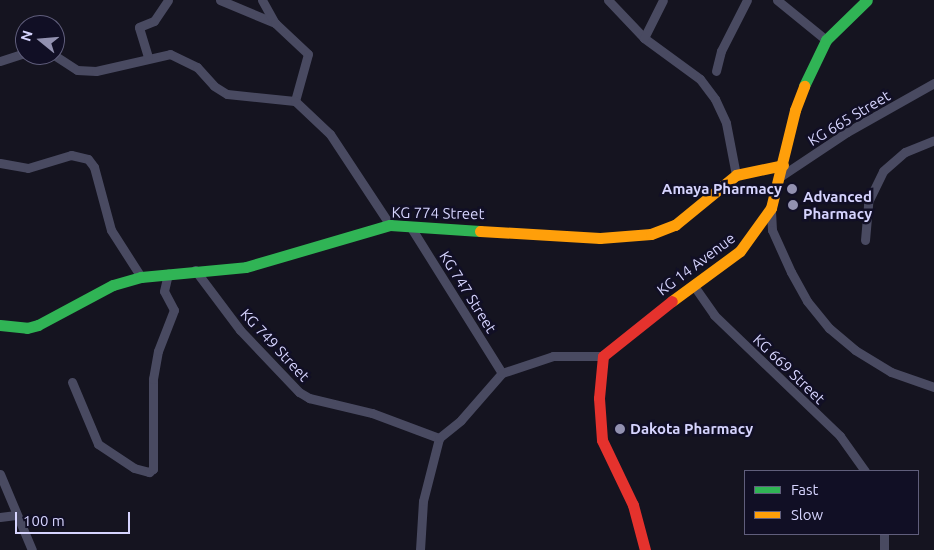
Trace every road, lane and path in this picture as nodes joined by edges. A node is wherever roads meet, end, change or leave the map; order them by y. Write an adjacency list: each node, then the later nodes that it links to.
1 (168, 0): 13 (street)
2 (220, 0): 9 (street)
3 (262, 0): 9 (street)
4 (608, 0): 10 (street)
5 (663, 0): 10 (street)
6 (747, 0): 16 (street)
7 (776, 0): 11 (street)
8 (868, 0): 11 (street, KG 14 Avenue)
9 (275, 24): 18 (street)
10 (644, 38): 22 (street)
11 (826, 40): 21 (street, KG 14 Avenue)
12 (15, 57): 14 (street)
13 (148, 57): 15 (street); 18 (street)
14 (0, 61)
15 (65, 62)
16 (716, 71)
17 (934, 83): 23 (street, KG 665 Street)
18 (294, 101): 25 (street)
19 (934, 140): 27 (street)
20 (0, 163): 30 (street)
21 (783, 165): 22 (street, KG 774 Street); 23 (street, KG 14 Avenue)
22 (736, 176): 26 (street, KG 774 Street)
23 (778, 178): 24 (street, KG 14 Avenue)
24 (771, 208): 31 (street, KG 14 Avenue); 36 (street)
25 (390, 225): 26 (street, KG 774 Street); 28 (street, KG 774 Street)
26 (410, 226): 34 (street, KG 747 Street)
27 (865, 240)
28 (195, 270): 29 (street, KG 774 Street); 37 (street, KG 749 Street)
29 (168, 273): 30 (street, KG 774 Street); 35 (street)
30 (141, 277): 32 (street, KG 774 Street)
31 (694, 286): 33 (street, KG 14 Avenue); 38 (street, KG 669 Street)
32 (0, 325)
33 (603, 356): 34 (street); 45 (street)
34 (502, 373): 37 (street)
35 (72, 382)
36 (934, 387)
37 (439, 438): 44 (street)
38 (864, 470)
39 (0, 474): 40 (street)
40 (16, 515): 41 (street); 43 (street)
41 (0, 517)
42 (884, 535): 46 (street)
43 (32, 550)
44 (420, 550)
45 (645, 550)
46 (884, 550)

